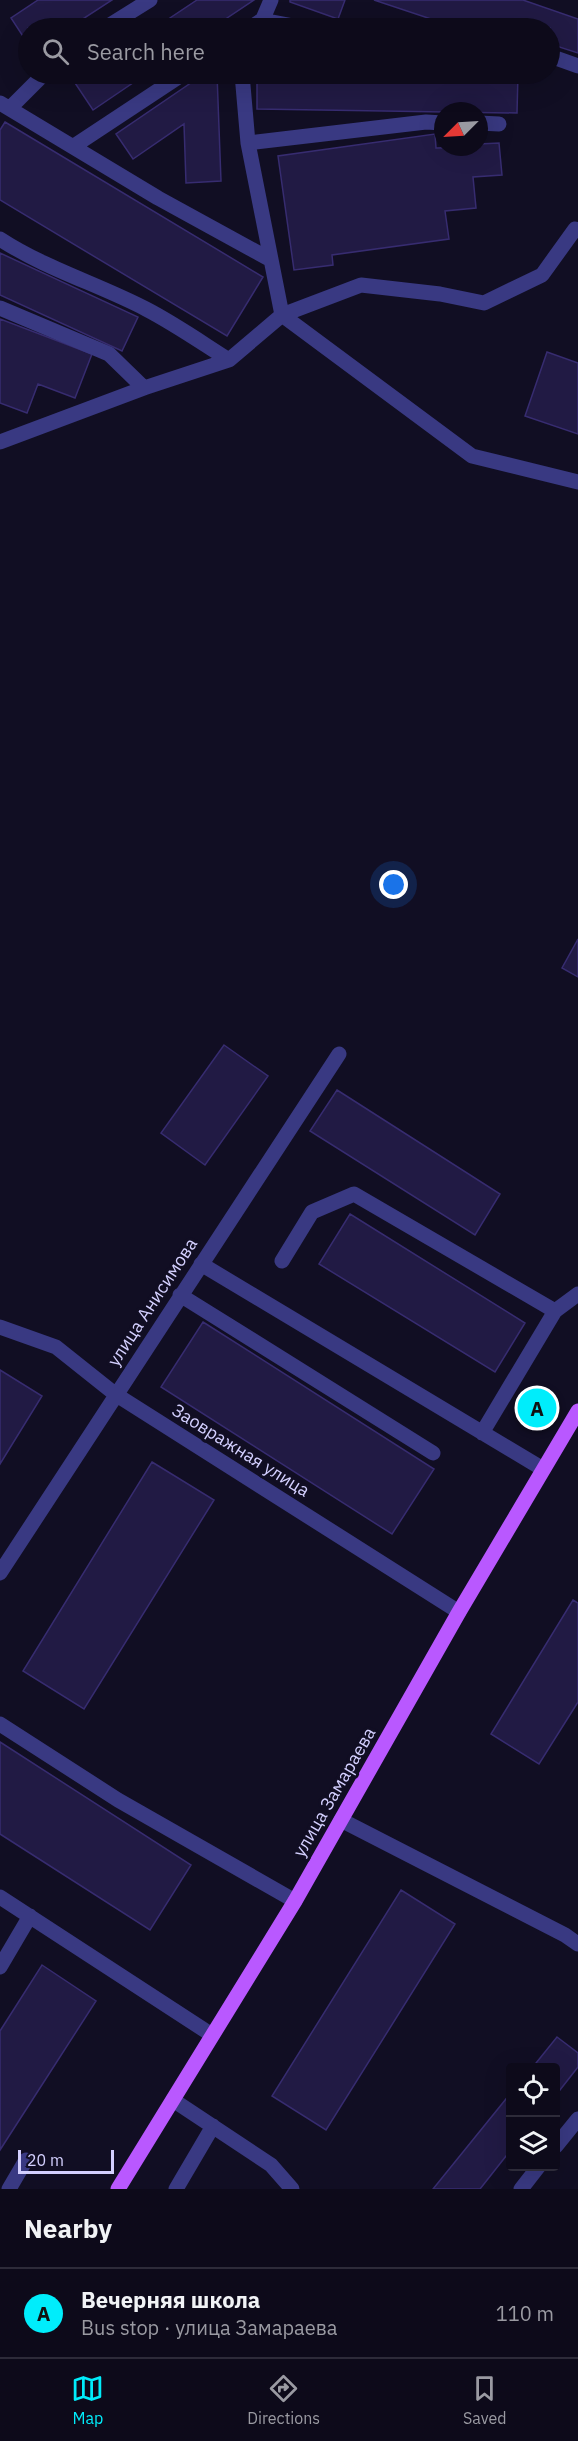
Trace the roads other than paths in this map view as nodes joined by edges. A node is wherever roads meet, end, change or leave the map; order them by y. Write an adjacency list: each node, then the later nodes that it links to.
1 (150, 0): 3 (street)
2 (271, 0): 4 (street)
3 (121, 18)
4 (261, 18)
5 (560, 60): 6 (street)
6 (578, 66)
7 (32, 84): 10 (street)
8 (168, 84): 15 (street)
9 (243, 84): 14 (street)
10 (5, 106): 15 (street)
11 (434, 122): 14 (street)
12 (488, 123): 13 (street)
13 (499, 124)
14 (248, 143): 18 (street)
15 (74, 146): 18 (street)
16 (575, 229): 20 (street)
17 (0, 239): 21 (street)
18 (271, 260): 20 (street)
19 (0, 308): 22 (street)
20 (282, 315): 21 (street); 24 (street)
21 (229, 360): 22 (street)
22 (144, 388): 23 (street)
23 (0, 442)
24 (578, 482)
25 (339, 1054): 27 (street, улица Анисимова)
26 (282, 1261): 30 (street)
27 (201, 1264): 29 (street, улица Анисимова); 34 (street)
28 (578, 1294): 30 (street)
29 (180, 1295): 32 (street, улица Анисимова); 35 (street)
30 (555, 1311): 34 (street)
31 (0, 1327): 32 (street, Заовражная улица)
32 (115, 1394): 37 (street, улица Анисимова); 38 (street, Заовражная улица)
33 (578, 1411): 36 (main road, улица Замараева)
34 (482, 1433): 36 (street)
35 (433, 1453)
36 (543, 1469): 38 (main road, улица Замараева)
37 (0, 1573)
38 (459, 1612): 40 (main road, улица Замараева)
39 (0, 1724): 42 (street)
40 (341, 1820): 42 (main road, улица Замараева); 44 (street)
41 (0, 1897): 43 (street)
42 (295, 1901): 46 (main road, улица Замараева)
43 (30, 1916): 45 (street); 46 (street)
44 (578, 1944)
45 (0, 1967)
46 (212, 2035): 47 (main road, улица Замараева)
47 (173, 2100): 49 (street); 54 (main road, улица Замараева)
48 (578, 2119): 50 (street)
49 (213, 2126): 55 (street); 56 (street)
50 (560, 2140)
51 (26, 2160): 53 (street)
52 (535, 2171): 57 (street)
53 (9, 2189)
54 (118, 2189)
55 (176, 2189)
56 (292, 2189)
57 (521, 2189)

